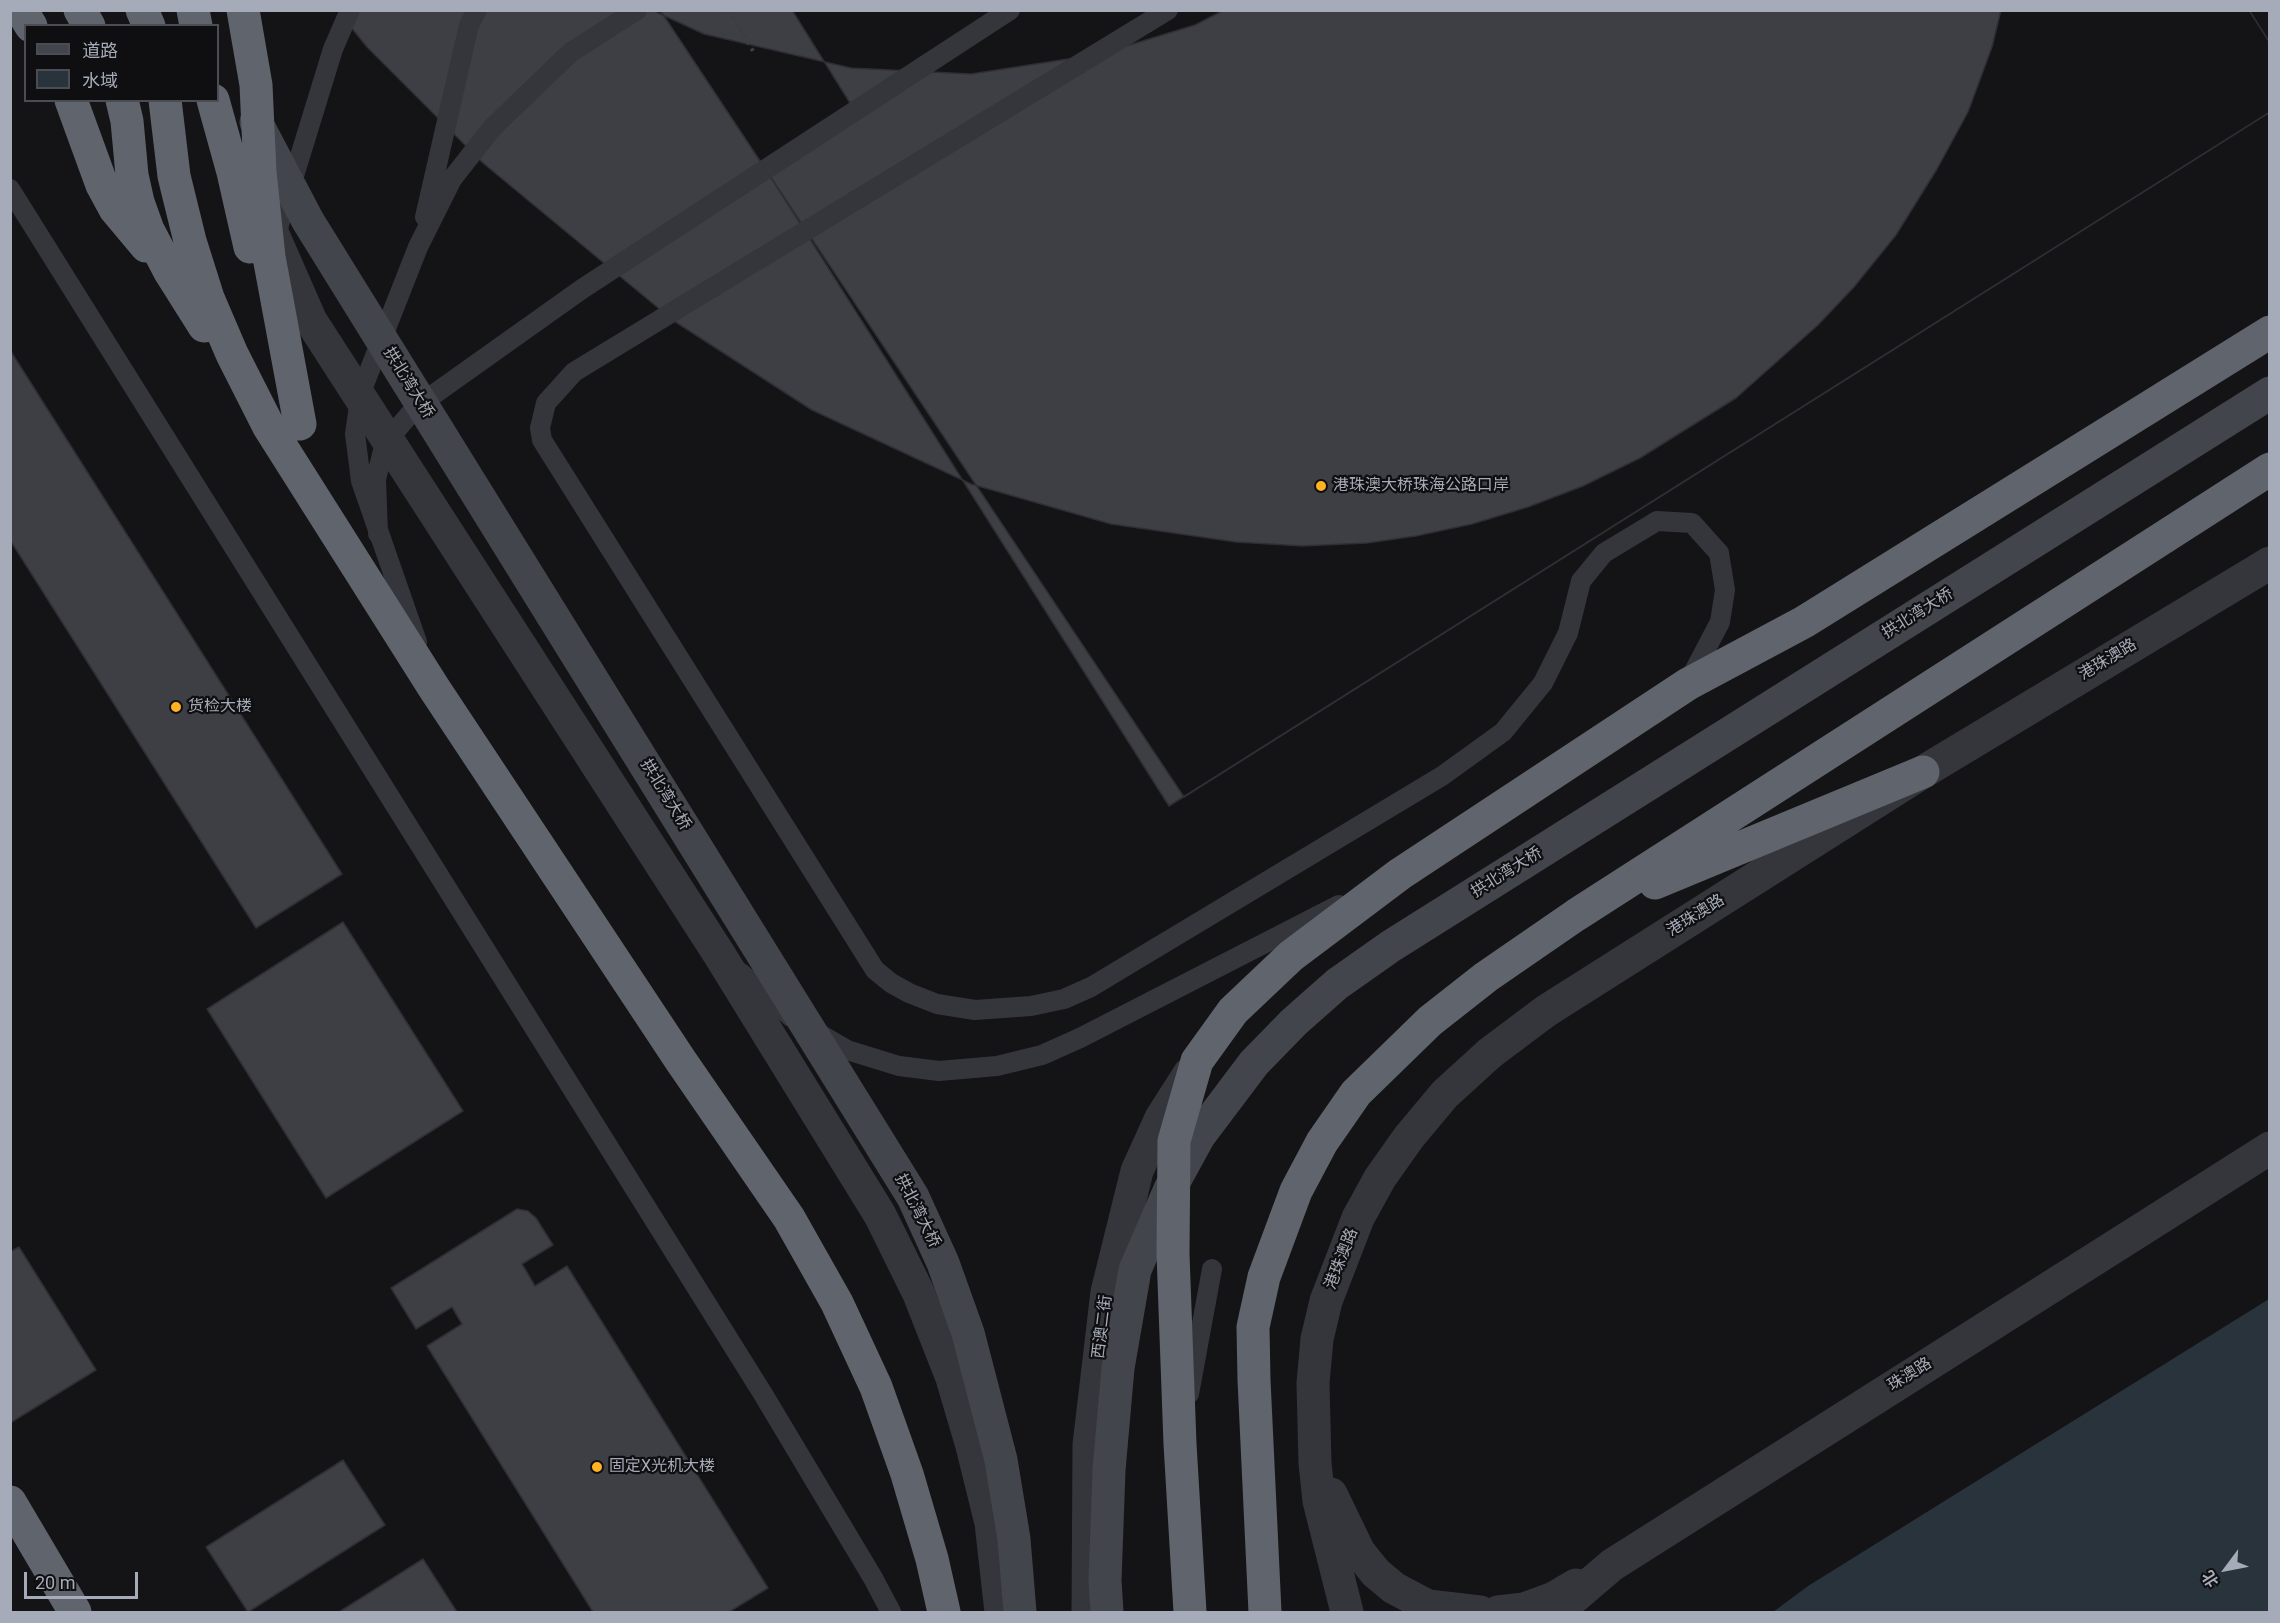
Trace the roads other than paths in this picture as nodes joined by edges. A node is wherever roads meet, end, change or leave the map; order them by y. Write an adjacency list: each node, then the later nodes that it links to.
1 (21, 10): 11 (highway)
2 (80, 10): 12 (highway)
3 (142, 10): 13 (highway)
4 (235, 10): 14 (main road, 拱北湾大桥)
5 (243, 10): 20 (highway)
6 (350, 10): 20 (lane)
7 (477, 10): 19 (lane)
8 (637, 10): 19 (lane)
9 (1010, 10): 26 (lane)
10 (1168, 10): 28 (lane)
11 (30, 24)
12 (88, 24)
13 (148, 24)
14 (226, 92): 24 (highway); 33 (street); 45 (main road, 拱北湾大桥)
15 (72, 102): 21 (highway)
16 (122, 102): 21 (highway)
17 (165, 102): 24 (highway)
18 (10, 189): 42 (lane)
19 (418, 247): 26 (lane)
20 (269, 257): 24 (highway)
21 (170, 272): 24 (highway)
22 (2270, 332): 28 (highway)
23 (2270, 393): 47 (main road, 拱北湾大桥)
24 (284, 425): 29 (highway)
25 (2270, 469): 32 (highway)
26 (378, 534): 29 (lane)
27 (2270, 563): 30 (street, 港珠澳路)
28 (1688, 684): 31 (highway)
29 (434, 688): 43 (highway)
30 (1923, 772): 32 (highway); 37 (street, 港珠澳路)
31 (1400, 874): 33 (lane); 34 (highway)
32 (1576, 915): 49 (highway)
33 (719, 954): 44 (street)
34 (1197, 1061): 38 (highway); 46 (street, 西澳二街)
35 (2270, 1148): 40 (street, 珠澳路)
36 (1212, 1269): 38 (lane)
37 (1315, 1425): 50 (street); 51 (street)
38 (1180, 1444): 48 (highway)
39 (10, 1502): 41 (highway)
40 (1616, 1562): 52 (street); 53 (street, 珠澳路)
41 (75, 1612)
42 (891, 1612)
43 (944, 1612)
44 (1001, 1612)
45 (1020, 1612)
46 (1088, 1612)
47 (1107, 1612)
48 (1190, 1612)
49 (1265, 1612)
50 (1347, 1612)
51 (1480, 1612)
52 (1498, 1612)
53 (1557, 1612)

